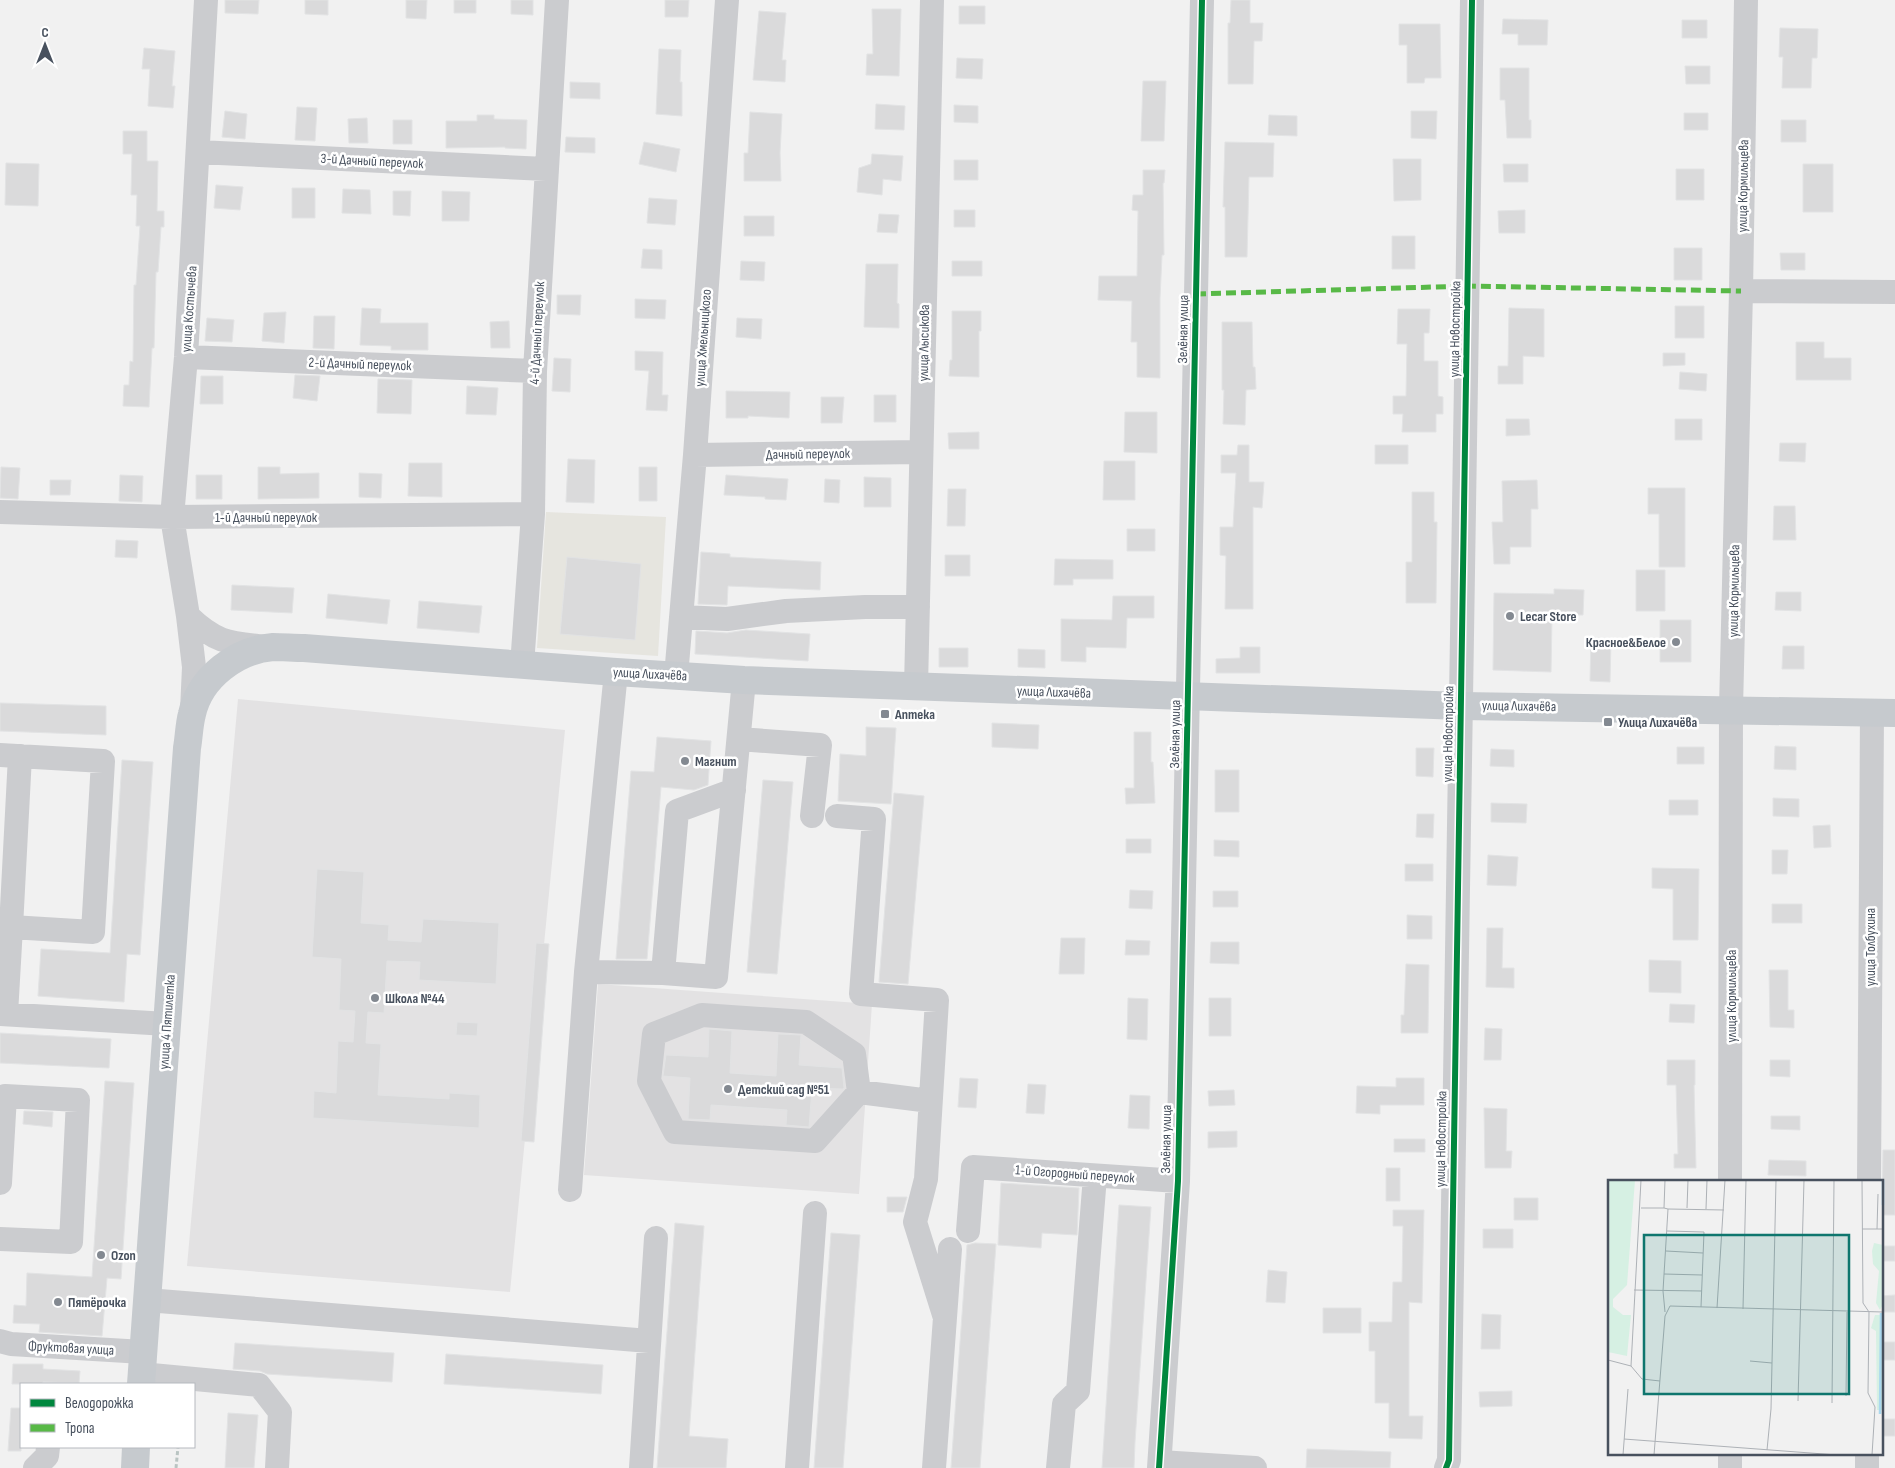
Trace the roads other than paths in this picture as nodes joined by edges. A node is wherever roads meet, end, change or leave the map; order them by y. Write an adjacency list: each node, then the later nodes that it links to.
1 (206, 0): 8 (street, улица Костычева)
2 (557, 0): 9 (street, 4-й Дачный переулок)
3 (727, 0): 15 (street, улица Хмельницкого)
4 (932, 0): 14 (street, улица Лысикова)
5 (1202, 0): 29 (street, Зелёная улица)
6 (1472, 0): 30 (street, улица Новостройка)
7 (1746, 0): 10 (street, улица Кормильцева)
8 (198, 152): 9 (street, 3-й Дачный переулок); 12 (street, улица Костычева)
9 (546, 170): 13 (street, 4-й Дачный переулок)
10 (1741, 290): 11 (street); 31 (street, улица Кормильцева)
11 (1895, 292)
12 (186, 357): 13 (street, 2-й Дачный переулок); 18 (street, улица Костычева)
13 (534, 371): 17 (street, 4-й Дачный переулок)
14 (921, 452): 15 (street, Дачный переулок); 19 (street, улица Лысикова)
15 (695, 455): 21 (street, улица Хмельницкого)
16 (0, 512): 18 (street, 1-й Дачный переулок)
17 (533, 514): 18 (street, 1-й Дачный переулок); 23 (street, 4-й Дачный переулок)
18 (172, 517): 20 (street, улица Костычева)
19 (918, 607): 21 (street); 28 (street, улица Лысикова)
20 (188, 616): 22 (street); 32 (street, улица Костычева)
21 (681, 617): 26 (street, улица Хмельницкого)
22 (273, 647): 23 (main road, улица Лихачёва); 24 (main road, улица Лихачёва)
23 (522, 665): 25 (main road, улица Лихачёва)
24 (220, 669): 32 (main road, улица 4 Пятилетка)
25 (616, 672): 26 (main road, улица Лихачёва); 40 (street)
26 (676, 676): 27 (main road, улица Лихачёва)
27 (744, 680): 28 (main road, улица Лихачёва); 34 (street)
28 (916, 687): 29 (main road, улица Лихачёва)
29 (1188, 697): 30 (main road, улица Лихачёва); 49 (street, Зелёная улица)
30 (1461, 706): 31 (main road, улица Лихачёва); 73 (street, улица Новостройка)
31 (1731, 709): 33 (main road, улица Лихачёва); 47 (street, улица Кормильцева)
32 (192, 712): 43 (main road, улица 4 Пятилетка)
33 (1883, 712): 48 (street, улица Толбухина)
34 (739, 739): 36 (street); 37 (street)
35 (10, 755): 39 (street); 39 (street)
36 (734, 790): 41 (street); 41 (street)
37 (812, 816)
38 (837, 816): 45 (street)
39 (11, 927): 42 (street)
40 (586, 972): 41 (street); 51 (street)
41 (663, 973)
42 (3, 1014): 43 (street)
43 (167, 1024): 57 (main road, улица 4 Пятилетка)
44 (859, 1092): 44 (street); 45 (street)
45 (930, 1101): 58 (street)
46 (1095, 1176): 49 (street, 1-й Огородный переулок); 53 (street, 1-й Огородный переулок); 71 (street)
47 (1730, 1180)
48 (1869, 1180)
49 (1178, 1181): 64 (street, Зелёная улица)
50 (0, 1183): 55 (street)
51 (570, 1190)
52 (815, 1213): 69 (street)
53 (968, 1230)
54 (656, 1238): 59 (street)
55 (0, 1239)
56 (950, 1249): 58 (street)
57 (147, 1300): 59 (street); 61 (main road, улица 4 Пятилетка)
58 (945, 1318): 70 (street)
59 (649, 1340): 68 (street)
60 (0, 1341): 61 (street, Фруктовая улица)
61 (142, 1370): 67 (street, Фруктовая улица)
62 (48, 1448): 65 (street)
63 (136, 1448): 66 (main road)
64 (1160, 1465): 72 (street)
65 (35, 1468)
66 (134, 1468)
67 (276, 1468)
68 (641, 1468)
69 (797, 1468)
70 (934, 1468)
71 (1058, 1468)
72 (1255, 1468)
73 (1446, 1468)

